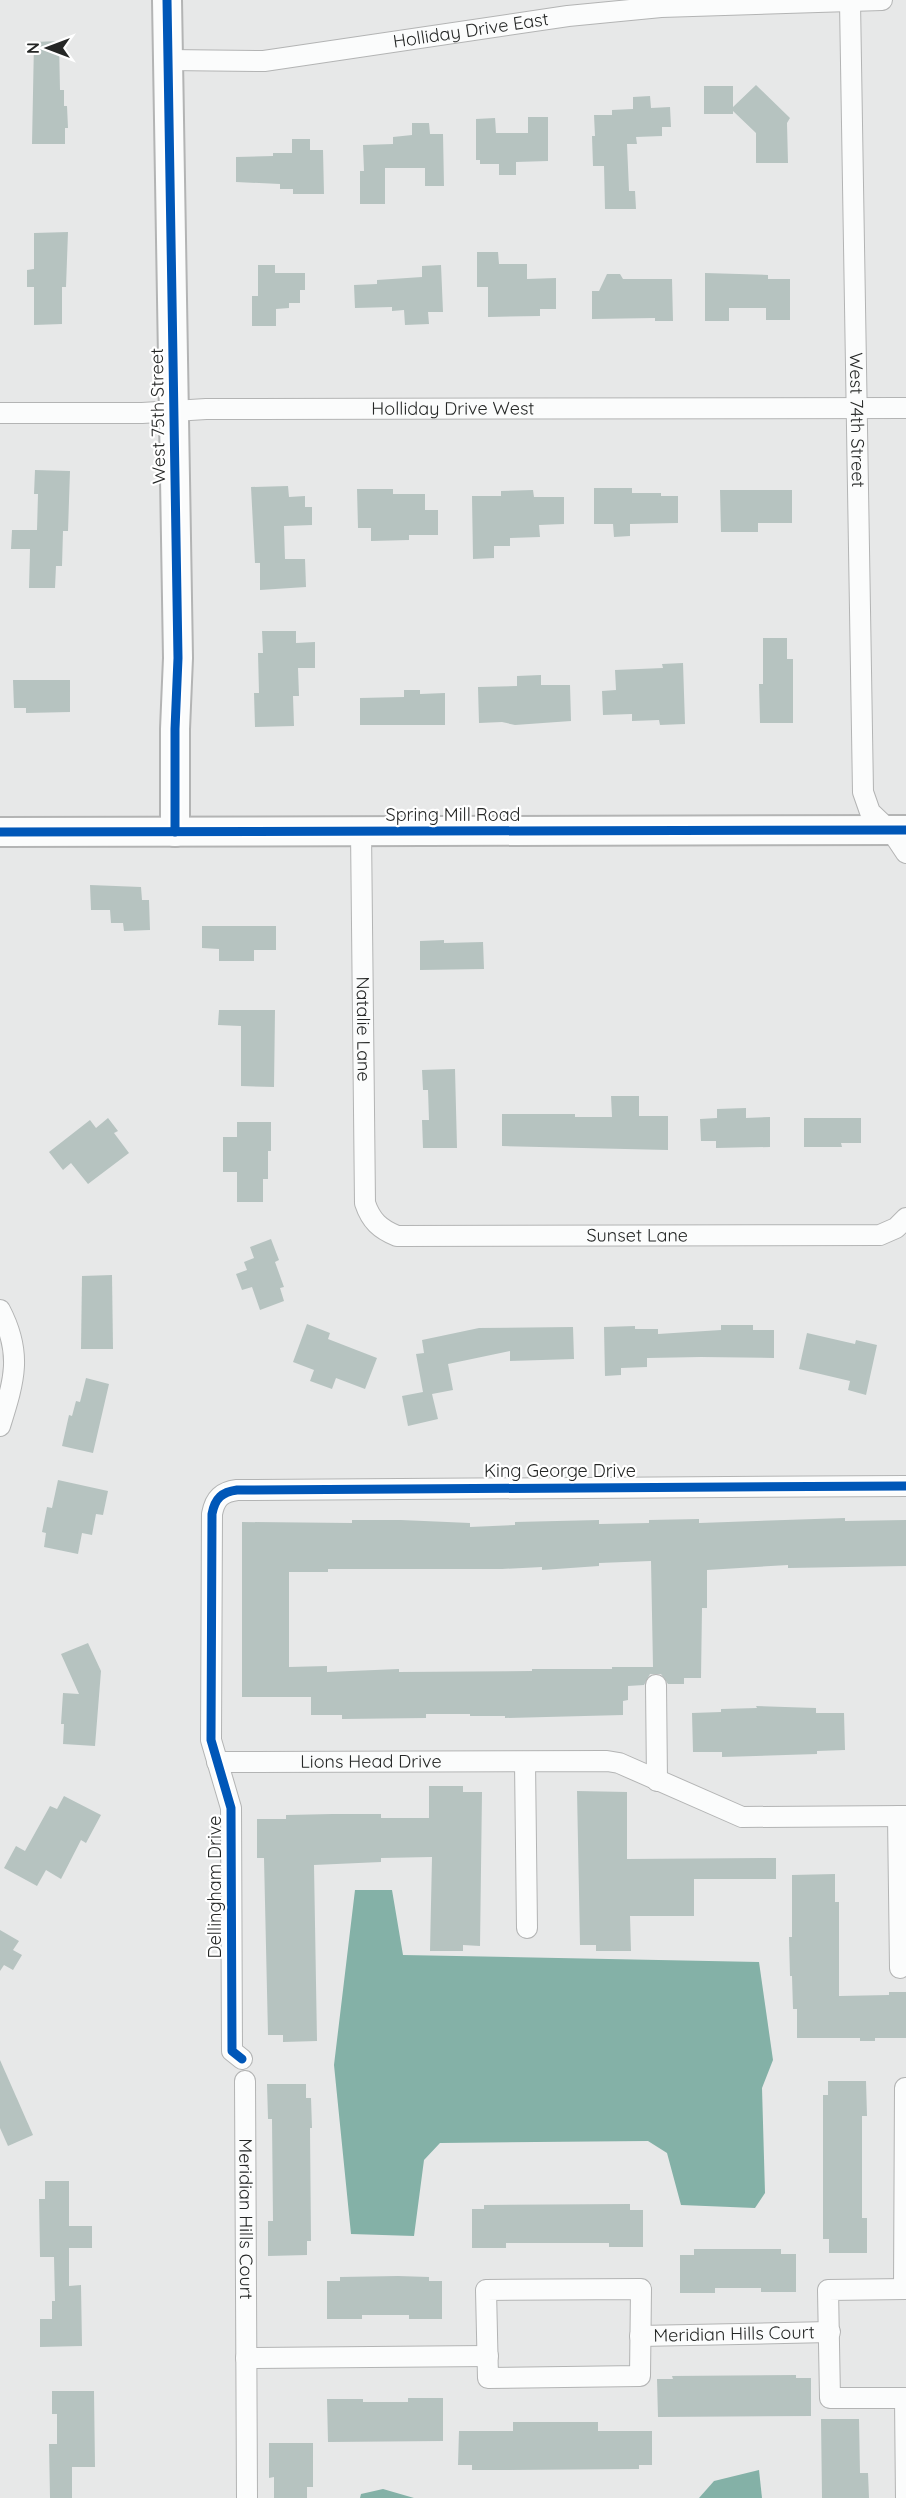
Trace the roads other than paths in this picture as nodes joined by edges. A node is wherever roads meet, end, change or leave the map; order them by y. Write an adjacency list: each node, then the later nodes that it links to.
1 (167, 0): 4 (street, West 75th Street)
2 (882, 0): 3 (street, Holliday Drive East)
3 (850, 2): 4 (street, Holliday Drive East); 5 (street, West 74th Street)
4 (169, 60): 7 (street, West 75th Street)
5 (858, 408): 6 (street, Holliday Drive West); 7 (street, Holliday Drive West); 9 (street, West 74th Street)
6 (906, 408)
7 (175, 411): 8 (street, Holliday Drive West); 12 (street, West 75th Street)
8 (0, 413)
9 (896, 830): 10 (street, Spring Mill Road); 13 (street, West 74th Street)
10 (361, 831): 12 (street, Spring Mill Road); 15 (street, Natalie Lane)
11 (0, 832): 12 (street, Spring Mill Road)
12 (175, 832)
13 (906, 853)
14 (903, 1222): 15 (street, Sunset Lane)
15 (375, 1223)
16 (0, 1310): 17 (street)
17 (0, 1426)
18 (906, 1486): 19 (street, King George Drive)
19 (217, 1498): 21 (street, Dellingham Drive)
20 (657, 1684): 23 (street)
21 (217, 1762): 22 (street, Lions Head Drive); 27 (street, Dellingham Drive)
22 (525, 1762): 23 (street, Lions Head Drive); 25 (street)
23 (657, 1781): 24 (street, Lions Head Drive)
24 (902, 1816): 26 (street, Lions Head Drive)
25 (527, 1928)
26 (900, 1968)
27 (242, 2059)
28 (245, 2081): 34 (street, Meridian Hills Court)
29 (905, 2088): 30 (street, Meridian Hills Court)
30 (905, 2289): 31 (street, Meridian Hills Court)
31 (830, 2332): 32 (street, Meridian Hills Court); 35 (street, Meridian Hills Court)
32 (640, 2336): 33 (street, Meridian Hills Court); 33 (street, Meridian Hills Court)
33 (488, 2356): 34 (street)
34 (246, 2358): 36 (street, Meridian Hills Court)
35 (905, 2398): 37 (street, Meridian Hills Court)
36 (247, 2498)
37 (906, 2498)

